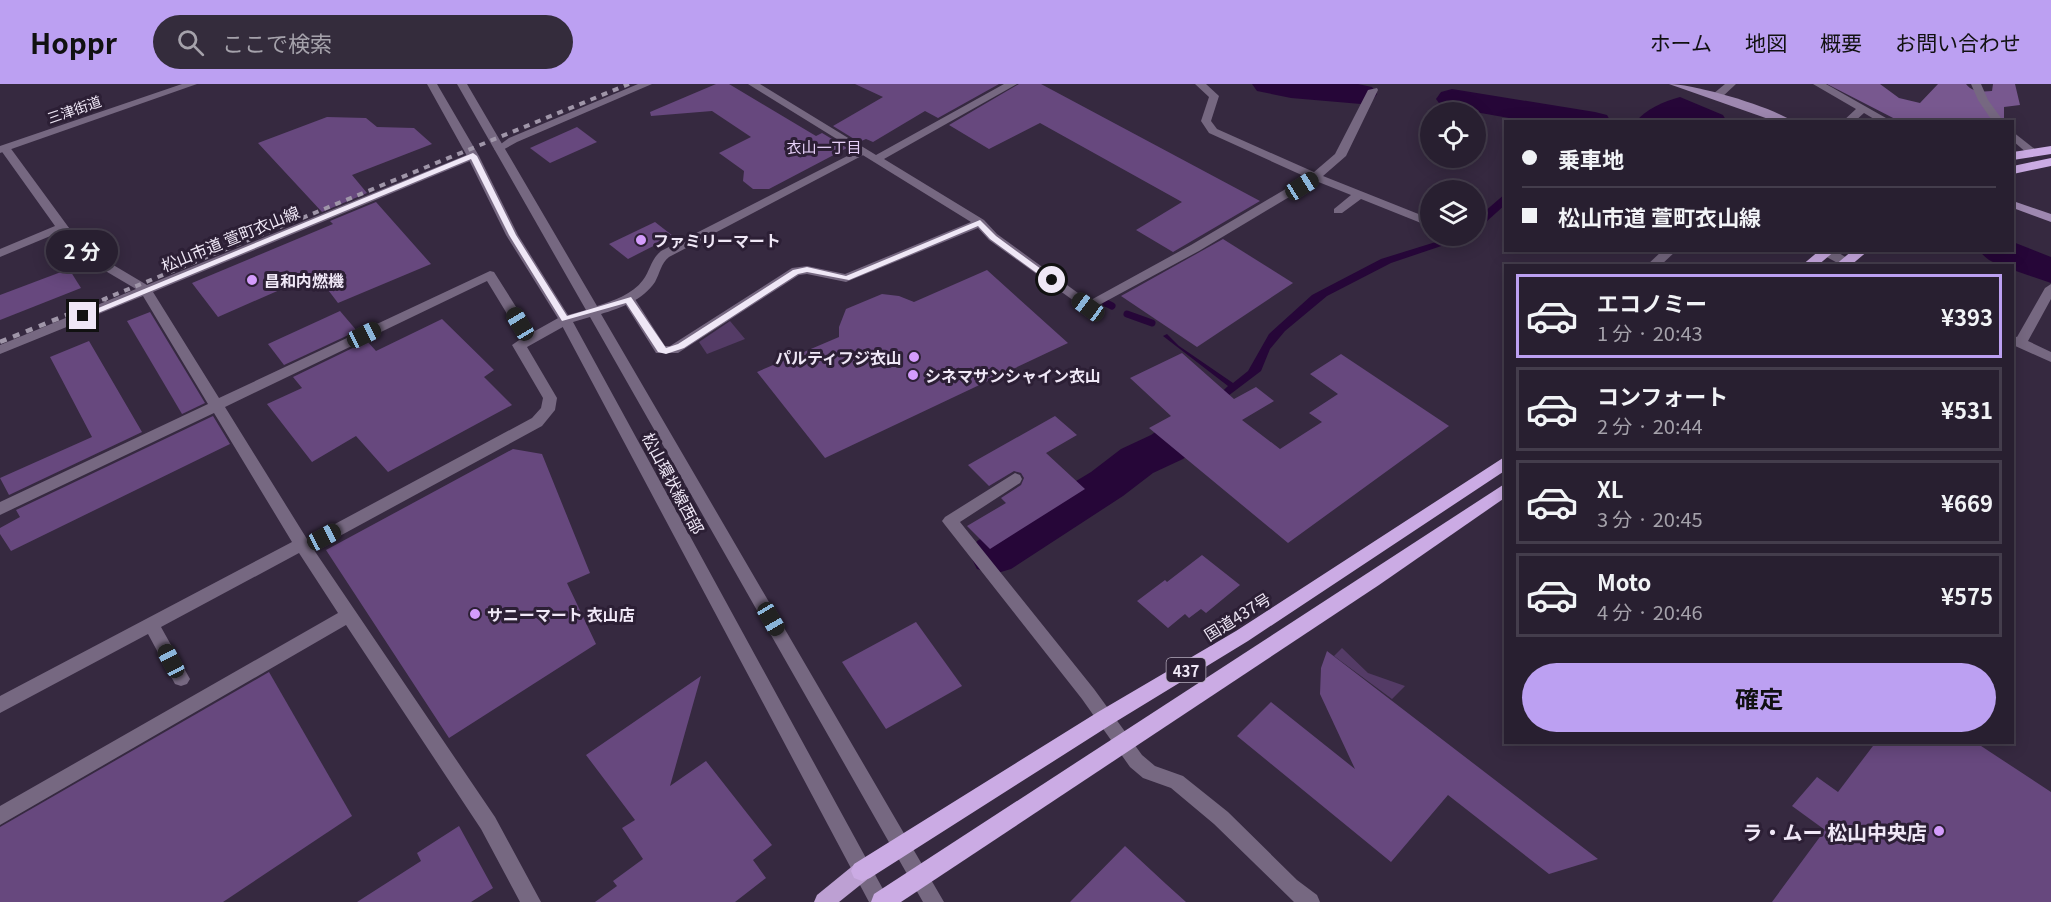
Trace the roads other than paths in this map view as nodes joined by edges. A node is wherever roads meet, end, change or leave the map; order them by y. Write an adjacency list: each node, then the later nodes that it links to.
1 (192, 84): 20 (street, 三津街道)
2 (432, 84): 25 (street, 松山環状線西部)
3 (462, 84): 21 (street, 松山環状線西部)
4 (647, 84): 21 (street)
5 (753, 84): 23 (street)
6 (1012, 84): 27 (street)
7 (1200, 84): 30 (street)
8 (1674, 84): 13 (main road)
9 (1731, 84): 13 (street)
10 (1818, 84): 14 (street)
11 (1977, 84): 18 (street)
12 (1373, 90): 30 (street)
13 (1717, 96): 15 (main road)
14 (1863, 109): 16 (street); 17 (street)
15 (1783, 120)
16 (1849, 120)
17 (1884, 120)
18 (1998, 120)
19 (2014, 136): 24 (street)
20 (3, 149): 37 (street)
21 (499, 149): 49 (street, 松山環状線西部)
22 (2051, 150): 24 (highway)
23 (863, 152): 27 (street); 48 (street)
24 (2032, 152): 26 (highway)
25 (473, 156): 46 (street, 松山市道 萱町衣山線); 50 (street, 松山環状線西部)
26 (2014, 156)
27 (876, 159): 36 (street)
28 (2051, 162): 29 (highway)
29 (2014, 170)
30 (1316, 177): 31 (street); 36 (street)
31 (1359, 195): 33 (street); 35 (street)
32 (2014, 204): 34 (main road)
33 (1338, 211)
34 (2051, 218)
35 (1420, 219)
36 (980, 223): 48 (street)
37 (63, 227): 42 (street); 46 (street)
38 (1669, 252): 43 (street)
39 (1828, 252): 44 (highway)
40 (1830, 252): 45 (street)
41 (1861, 252): 45 (highway)
42 (0, 253)
43 (1654, 264)
44 (1810, 264)
45 (1846, 264)
46 (146, 290): 53 (street, 松山市道 萱町衣山線); 55 (street)
47 (2050, 291): 52 (street)
48 (628, 299): 49 (street)
49 (594, 311): 50 (street); 68 (street, 松山環状線西部)
50 (565, 320): 51 (street); 69 (street, 松山環状線西部)
51 (533, 336): 55 (street); 60 (street)
52 (2016, 341): 54 (street)
53 (0, 351)
54 (2051, 357)
55 (218, 405): 59 (street); 60 (street)
56 (1504, 463): 65 (highway, 国道437号 / 437)
57 (1015, 479): 65 (street)
58 (1504, 490): 66 (highway, 437)
59 (0, 509)
60 (303, 546): 61 (street); 62 (street)
61 (349, 615): 67 (street); 71 (street)
62 (151, 624): 63 (street); 64 (street)
63 (181, 679)
64 (0, 705)
65 (1105, 718): 66 (street); 68 (highway, 国道437号 / 437)
66 (1122, 744): 70 (highway, 437); 75 (street)
67 (0, 816)
68 (901, 846): 69 (highway, 国道437号 / 437); 70 (street, 松山環状線西部)
69 (862, 871): 72 (main road); 73 (street, 松山環状線西部)
70 (919, 877): 73 (highway, 437); 74 (street, 松山環状線西部)
71 (531, 902)
72 (824, 902)
73 (881, 902)
74 (934, 902)
75 (1310, 902)

